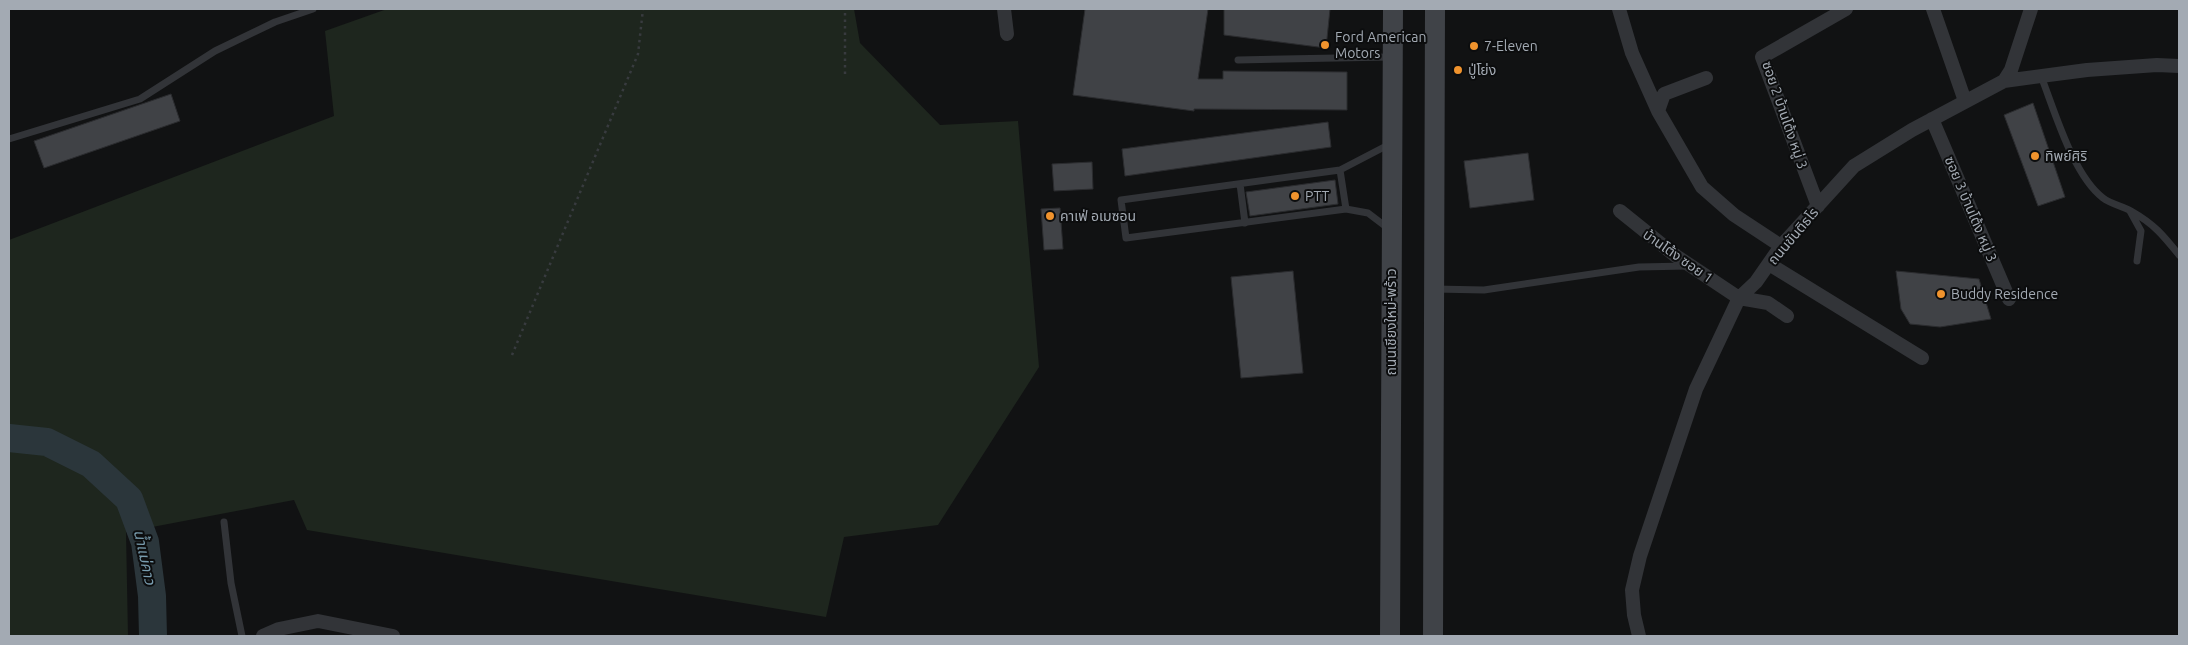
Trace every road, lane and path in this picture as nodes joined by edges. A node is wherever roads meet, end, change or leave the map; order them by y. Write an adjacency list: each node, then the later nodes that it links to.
1 (313, 9): 22 (lane)
2 (643, 9): 41 (path)
3 (845, 9): 15 (path)
4 (1004, 9): 11 (street)
5 (1393, 9): 12 (main road, ถนนเชียงใหม่-พร้าว)
6 (1435, 9): 37 (main road)
7 (1619, 9): 20 (street)
8 (1846, 9): 26 (street, ซอย 2 บ้านโต้ง หมู่ 3)
9 (1933, 9): 19 (street)
10 (2030, 9): 18 (street)
11 (1007, 34)
12 (1393, 57): 13 (lane); 23 (main road, ถนนเชียงใหม่-พร้าว)
13 (1238, 60)
14 (2179, 66): 16 (street, ถนนขันติธโร)
15 (844, 74)
16 (2041, 76): 18 (street, ถนนขันติธโร); 28 (lane)
17 (1706, 78): 20 (street)
18 (2004, 81): 19 (street, ถนนขันติธโร)
19 (1965, 101): 21 (street, ถนนขันติธโร)
20 (1658, 111): 32 (street)
21 (1932, 119): 26 (street, ถนนขันติธโร); 39 (street, ซอย 3 บ้านโต้ง หมู่ 3)
22 (9, 139)
23 (1392, 142): 24 (lane); 31 (main road, ถนนเชียงใหม่-พร้าว)
24 (1340, 170): 25 (lane); 27 (lane)
25 (1240, 184): 30 (lane); 30 (lane)
26 (1818, 206): 32 (street, ถนนขันติธโร)
27 (1346, 209): 30 (lane); 31 (lane)
28 (2130, 211): 33 (lane); 34 (lane)
29 (1620, 212): 36 (street, บ้านโต้ง ซอย 1)
30 (1246, 223)
31 (1391, 231): 47 (main road, ถนนเชียงใหม่-พร้าว)
32 (1781, 246): 35 (street, ถนนขันติธโร)
33 (2179, 255)
34 (2137, 260)
35 (1769, 264): 38 (street, ถนนขันติธโร); 42 (street)
36 (1690, 266): 37 (lane); 38 (street, บ้านโต้ง ซอย 1)
37 (1434, 289): 48 (main road)
38 (1739, 298): 40 (street); 49 (street, ถนนขันติธโร)
39 (2009, 299)
40 (1787, 316)
41 (512, 354)
42 (1922, 358)
43 (224, 522): 44 (lane)
44 (242, 636)
45 (263, 636): 46 (street)
46 (393, 636)
47 (1390, 636)
48 (1433, 636)
49 (1639, 636)

